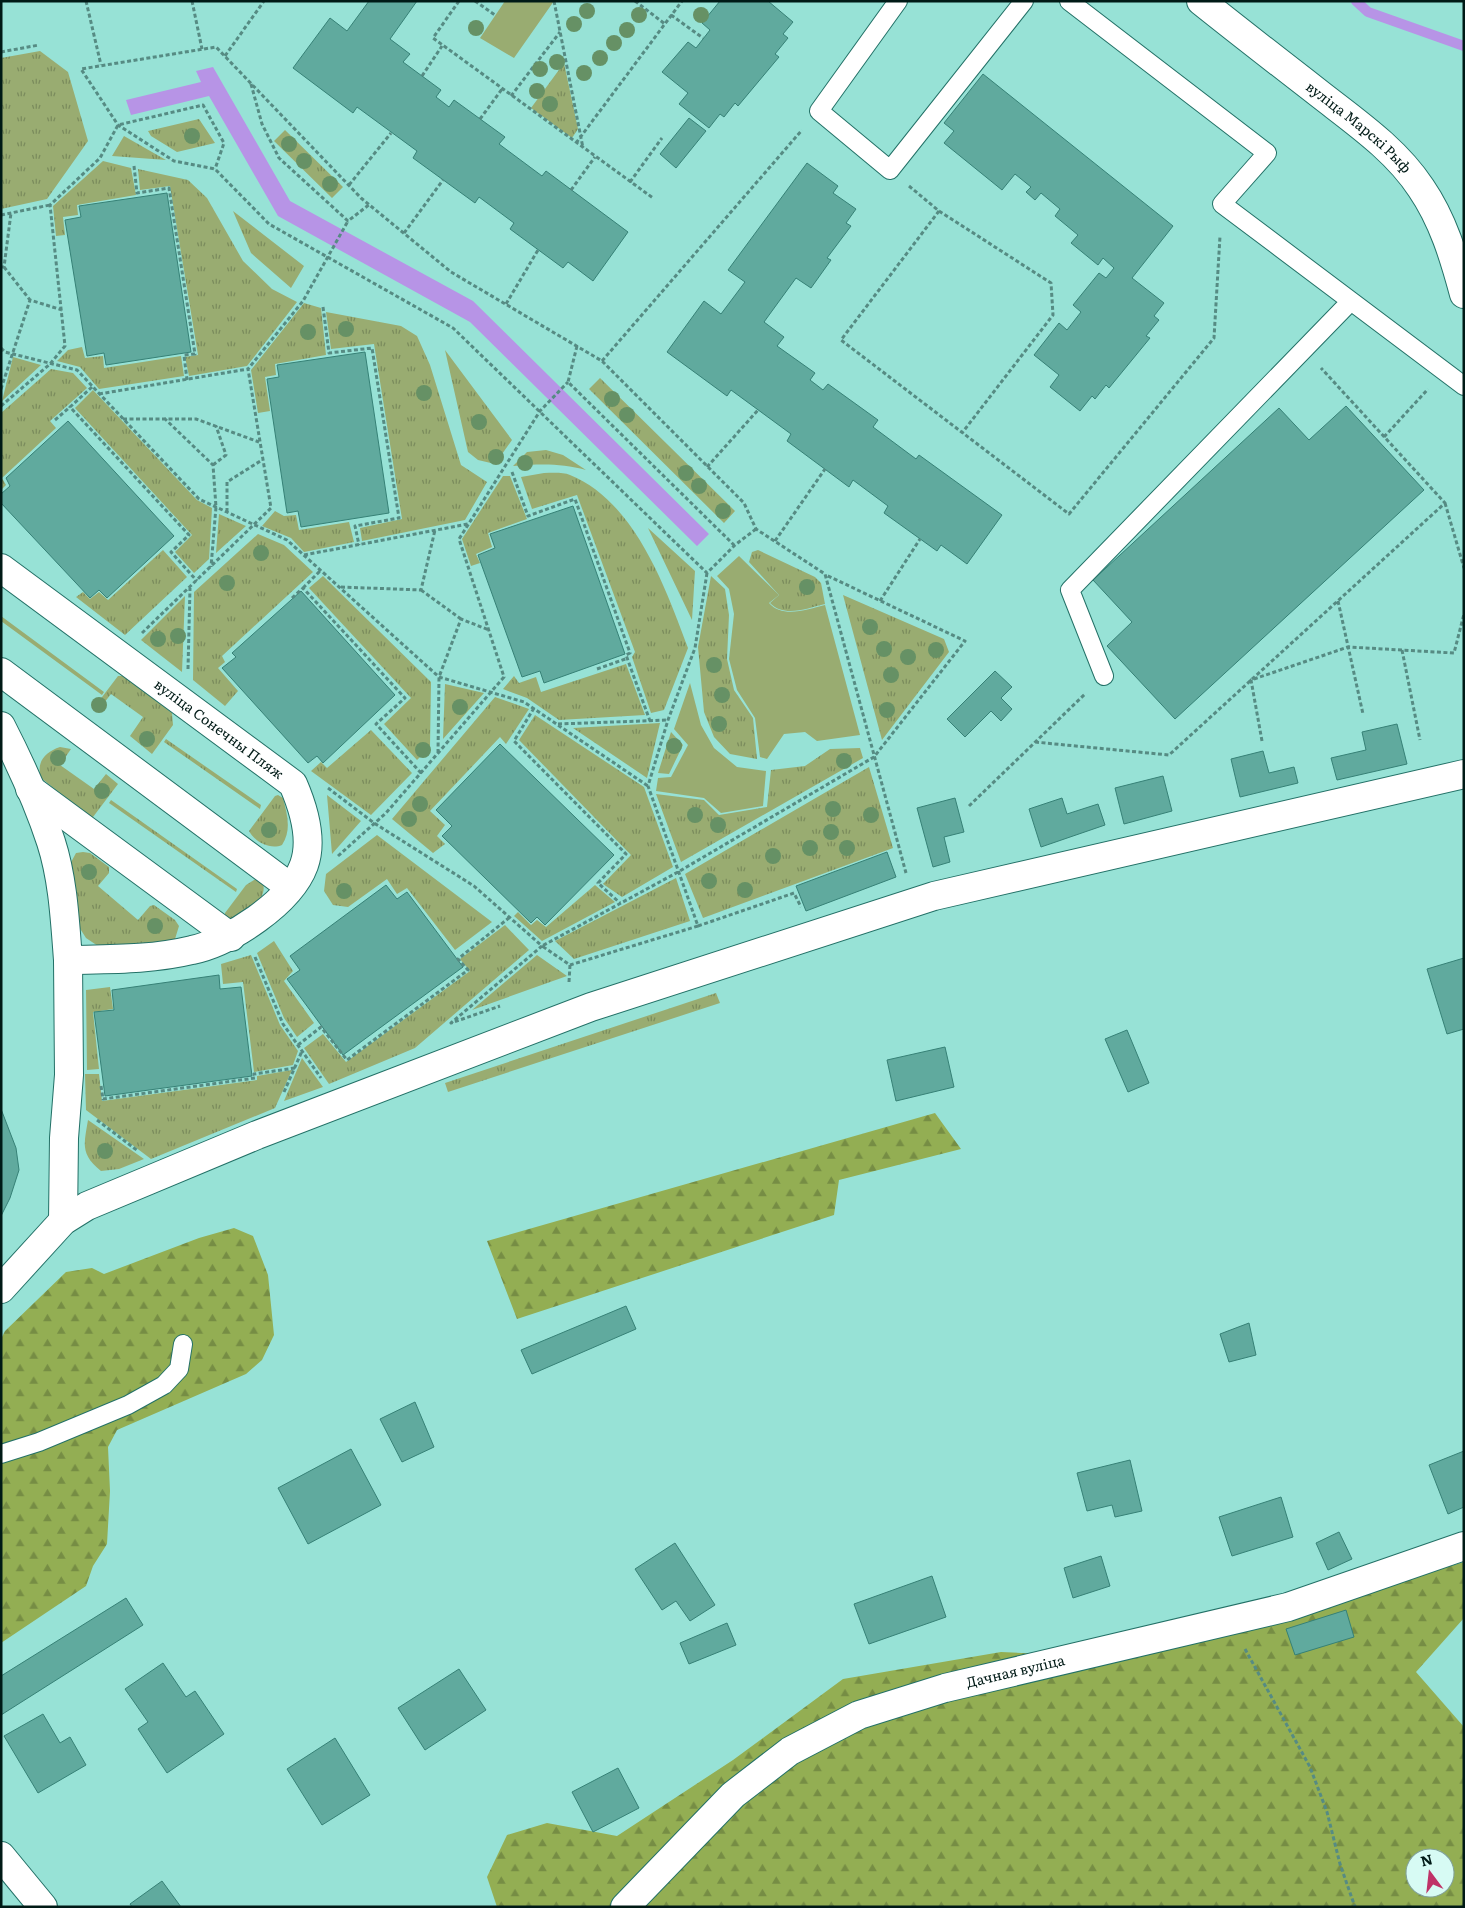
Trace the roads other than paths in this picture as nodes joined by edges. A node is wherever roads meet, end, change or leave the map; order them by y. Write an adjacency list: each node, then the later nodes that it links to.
1 (898, 1): 2 (lane)
2 (1024, 1)
3 (1069, 1): 6 (lane)
4 (1201, 1): 5 (street, вуліца Марскі Рыф)
5 (1464, 294)
6 (1350, 301): 7 (lane); 10 (lane)
7 (1464, 386)
8 (1, 568): 14 (street, вуліца Сонечны Пляж)
9 (1, 672): 14 (street)
10 (1104, 676)
11 (1, 726): 13 (street)
12 (1464, 774): 17 (street)
13 (30, 789): 15 (street); 16 (street)
14 (297, 876): 15 (street)
15 (242, 944): 16 (street)
16 (68, 960): 17 (street)
17 (63, 1221): 18 (street)
18 (1, 1290)
19 (183, 1344): 20 (lane)
20 (1, 1454)
21 (1464, 1546): 24 (street, Дачная вуліца)
22 (1, 1856): 23 (street)
23 (43, 1907)
24 (625, 1907)

